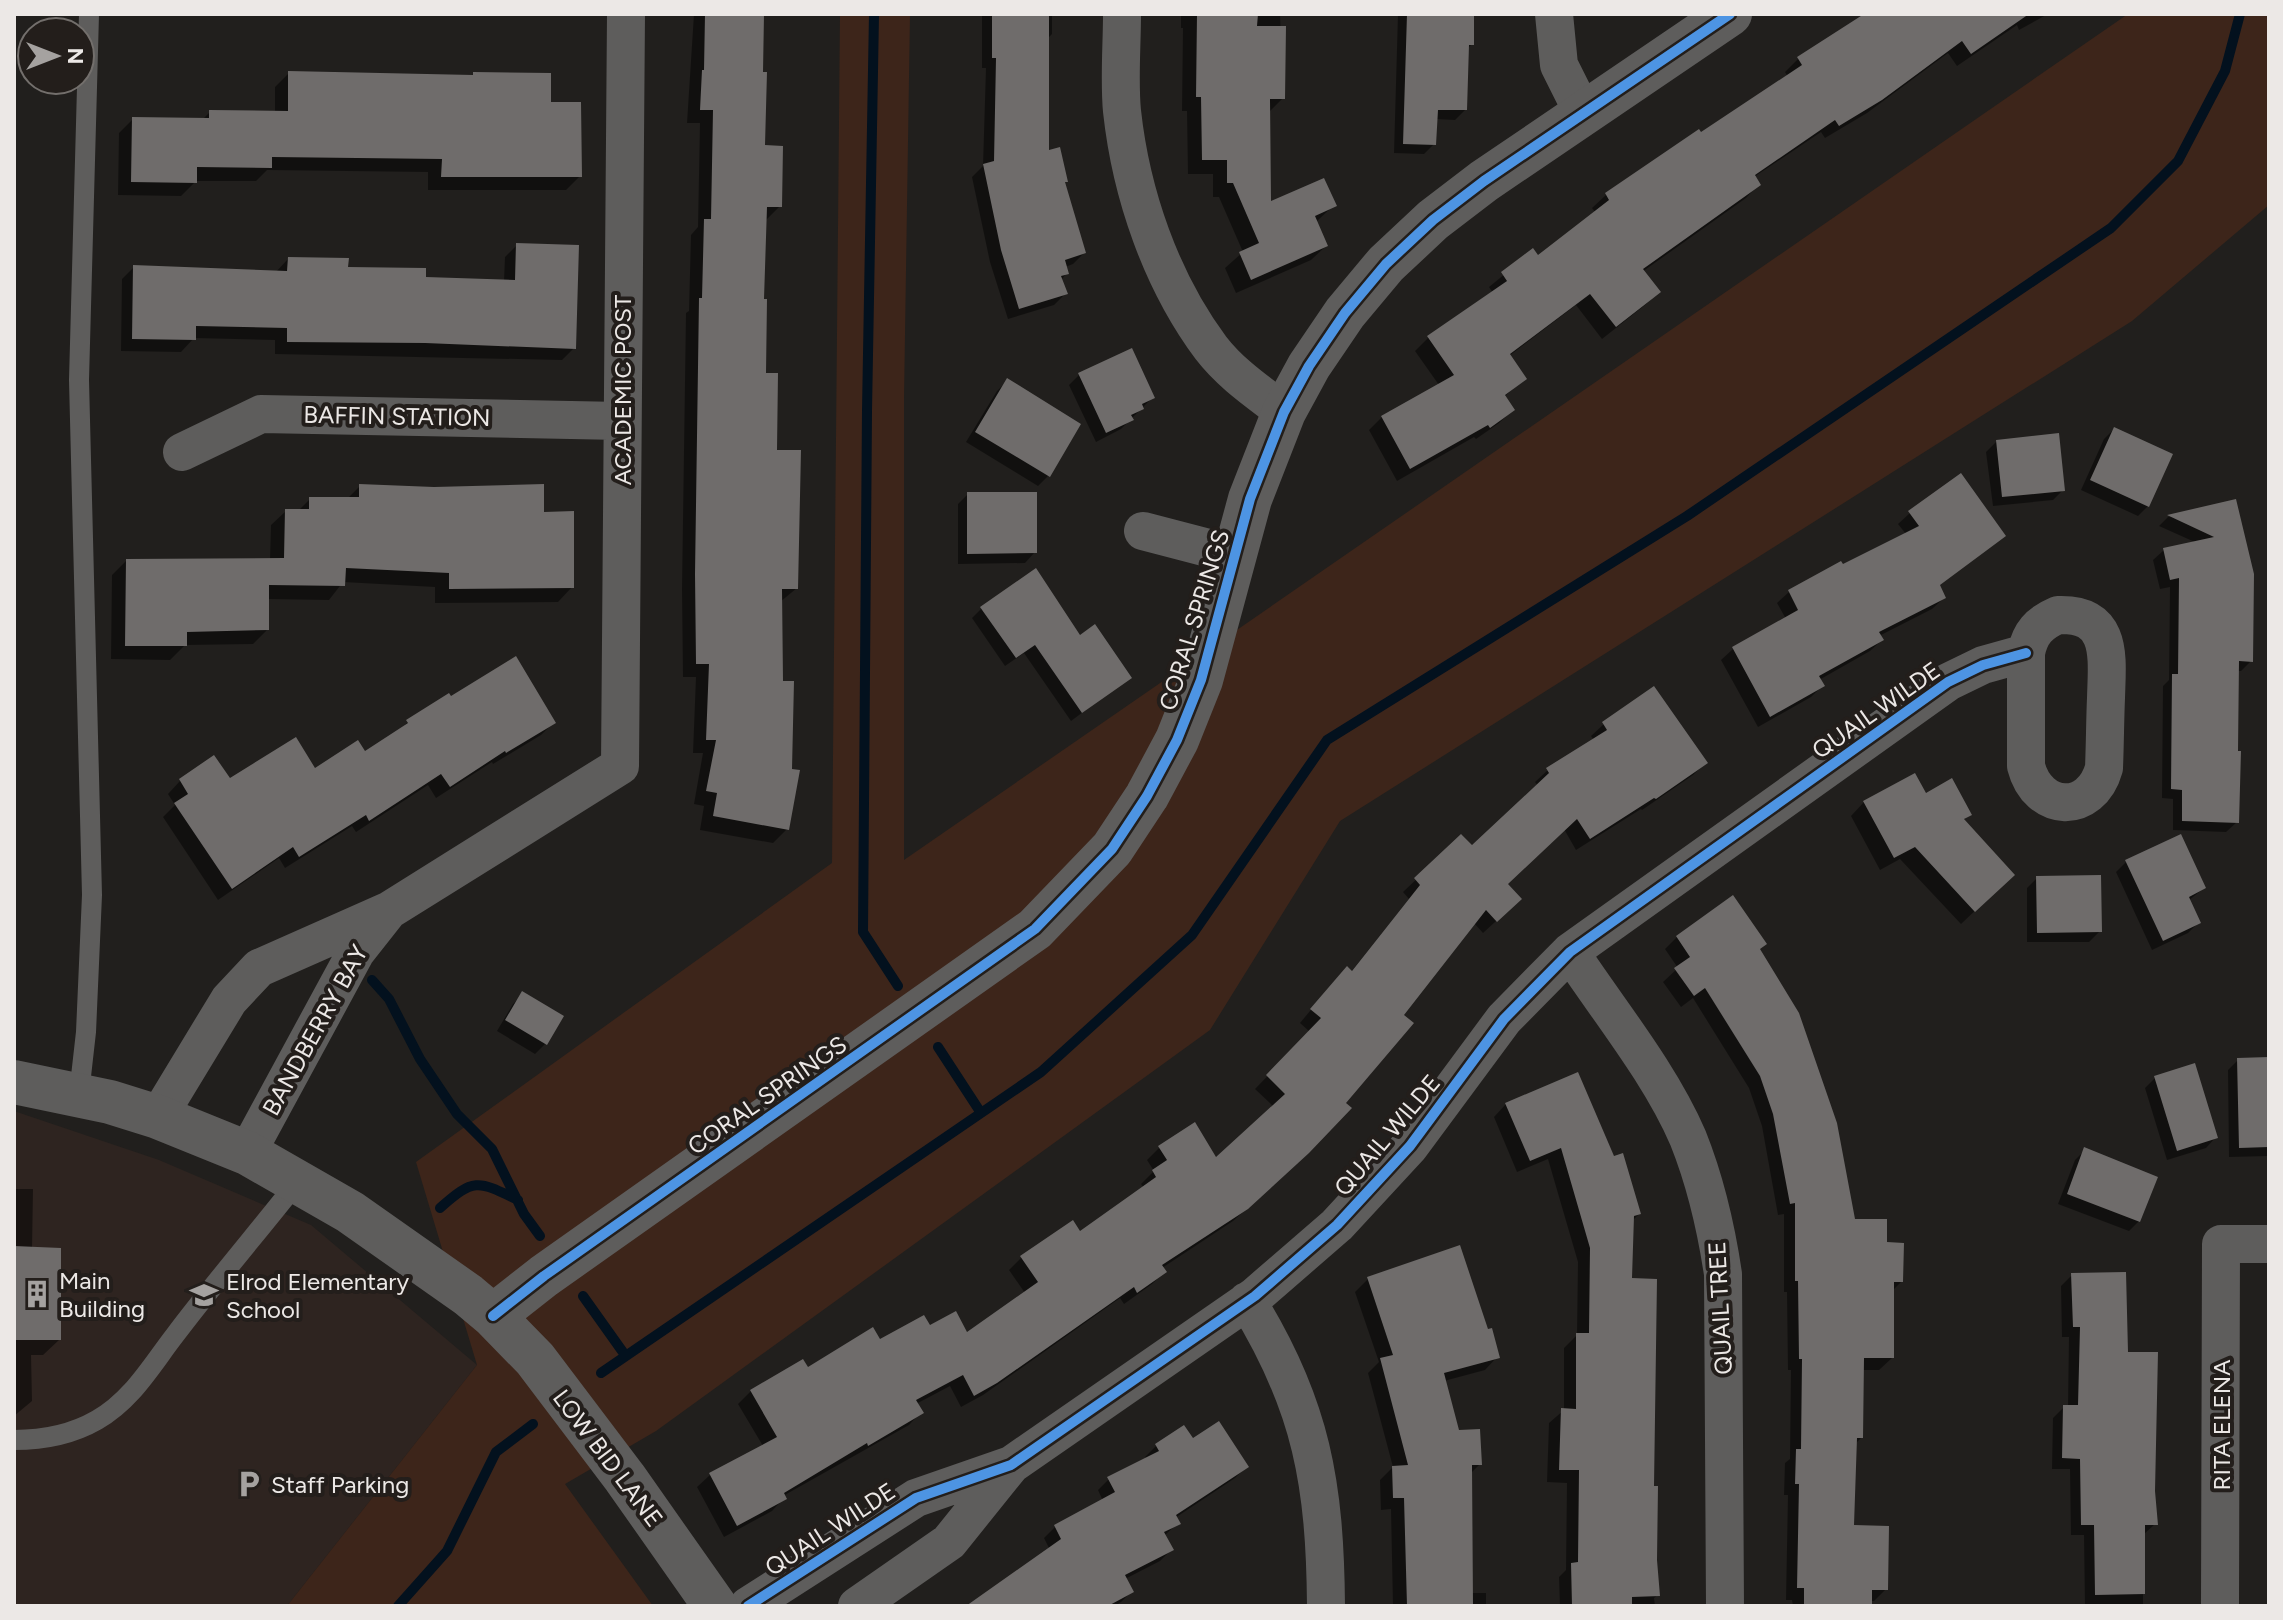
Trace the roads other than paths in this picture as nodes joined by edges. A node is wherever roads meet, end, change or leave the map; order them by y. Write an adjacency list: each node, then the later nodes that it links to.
1 (89, 14): 17 (lane)
2 (626, 14): 8 (street, ACADEMIC POST)
3 (1122, 14): 7 (street)
4 (1554, 14): 6 (street)
5 (1730, 14): 6 (street, CORAL SPRINGS)
6 (1584, 115): 7 (street, CORAL SPRINGS)
7 (1284, 412): 11 (street, CORAL SPRINGS)
8 (621, 421): 9 (street, BAFFIN STATION); 13 (street, ACADEMIC POST)
9 (182, 452)
10 (1143, 531): 11 (street, CORAL SPRINGS)
11 (1235, 555): 23 (street, CORAL SPRINGS)
12 (2026, 653): 15 (street, QUAIL WILDE)
13 (620, 766): 14 (street, BANDBERRY BAY)
14 (388, 911): 18 (street, BANDBERRY BAY); 19 (street, BANDBERRY BAY)
15 (1570, 952): 22 (street, QUAIL WILDE); 30 (street, QUAIL TREE)
16 (14, 1082): 17 (street, LOW BID LANE)
17 (79, 1094): 18 (street, LOW BID LANE)
18 (158, 1117): 19 (street, LOW BID LANE)
19 (247, 1153): 20 (street, LOW BID LANE)
20 (299, 1180): 23 (street, LOW BID LANE); 24 (lane)
21 (2269, 1244): 31 (street, RITA ELENA)
22 (1247, 1301): 25 (street, QUAIL WILDE); 29 (street)
23 (493, 1316): 26 (street, LOW BID LANE)
24 (14, 1440)
25 (1011, 1465): 27 (street, QUAIL WILDE); 28 (street, QUAIL WILDE)
26 (715, 1606)
27 (748, 1606)
28 (857, 1606)
29 (1326, 1606)
30 (1725, 1606)
31 (2220, 1606)

